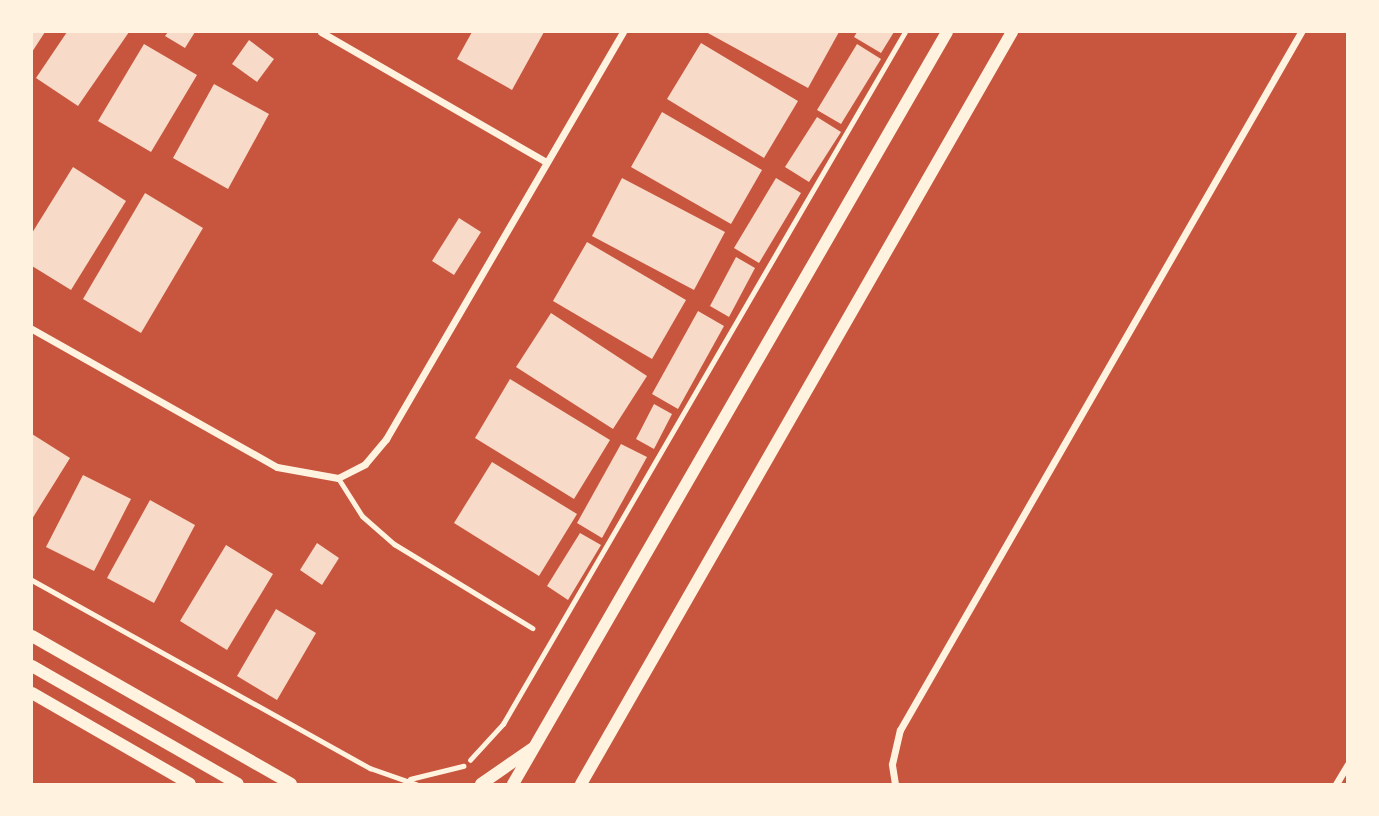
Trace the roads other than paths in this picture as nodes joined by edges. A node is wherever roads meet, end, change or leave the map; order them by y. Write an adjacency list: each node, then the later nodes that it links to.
1 (321, 32): 6 (street)
2 (623, 32): 6 (street)
3 (947, 32): 13 (street)
4 (1012, 32): 15 (street)
5 (1301, 32): 21 (street)
6 (546, 162): 8 (street)
7 (32, 329): 8 (street)
8 (338, 478): 9 (lane)
9 (532, 628)
10 (32, 636): 18 (street)
11 (32, 666): 17 (street)
12 (32, 692): 16 (street)
13 (536, 746): 19 (street); 20 (street)
14 (1348, 764): 22 (street)
15 (583, 782)
16 (190, 785)
17 (238, 785)
18 (291, 785)
19 (481, 785)
20 (513, 785)
21 (895, 785)
22 (1336, 785)

